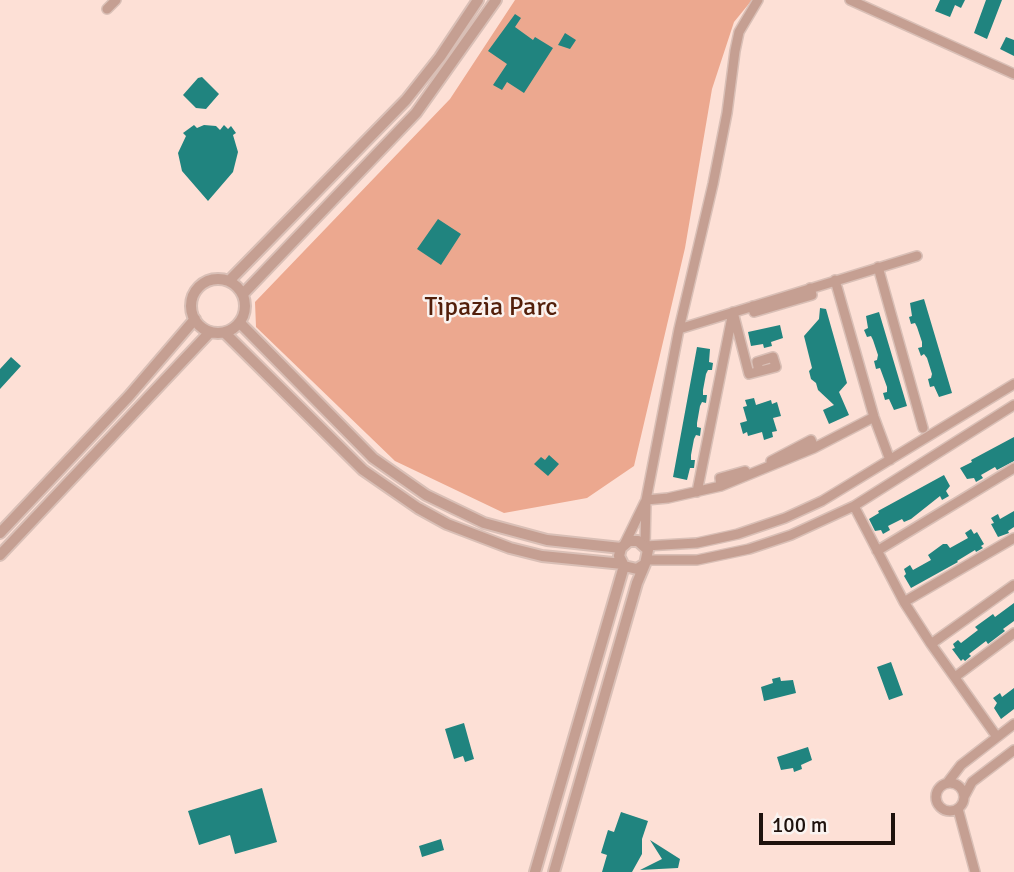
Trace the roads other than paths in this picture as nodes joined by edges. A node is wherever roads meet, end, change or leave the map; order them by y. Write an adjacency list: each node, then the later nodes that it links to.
1 (116, 0): 6 (street)
2 (478, 0): 11 (street)
3 (496, 0): 12 (street)
4 (758, 0): 16 (street)
5 (850, 0): 7 (street)
6 (107, 9)
7 (1014, 74)
8 (918, 256): 9 (street)
9 (878, 267): 10 (street); 23 (street)
10 (835, 280): 13 (street); 22 (street)
11 (229, 281): 12 (street); 14 (street)
12 (243, 294): 15 (street)
13 (733, 312): 16 (street); 19 (street); 26 (street)
14 (194, 319): 17 (street); 29 (street)
15 (240, 323): 18 (street); 32 (street)
16 (679, 329): 27 (street)
17 (210, 332): 18 (street); 34 (street)
18 (225, 333): 36 (street)
19 (759, 371)
20 (1014, 384): 24 (street)
21 (1014, 405): 28 (street)
22 (874, 417): 24 (street); 26 (street)
23 (923, 428)
24 (890, 460): 31 (street)
25 (1014, 468): 33 (street)
26 (697, 492): 27 (street)
27 (646, 500): 31 (street); 32 (street)
28 (854, 506): 33 (street); 35 (street)
29 (0, 533)
30 (1014, 538): 38 (street)
31 (645, 545): 32 (street); 35 (street)
32 (623, 546): 36 (street)
33 (877, 551): 38 (street)
34 (0, 555)
35 (646, 562): 36 (street); 49 (street)
36 (623, 565): 48 (street)
37 (1014, 585): 40 (street)
38 (904, 602): 40 (street)
39 (1014, 633): 41 (street)
40 (930, 644): 41 (street)
41 (955, 677): 43 (street)
42 (1014, 724): 43 (street)
43 (997, 737): 45 (street)
44 (1014, 750): 46 (street)
45 (948, 782): 46 (street); 47 (street)
46 (964, 797): 47 (street)
47 (958, 809): 50 (street)
48 (535, 872)
49 (554, 872)
50 (975, 872)

